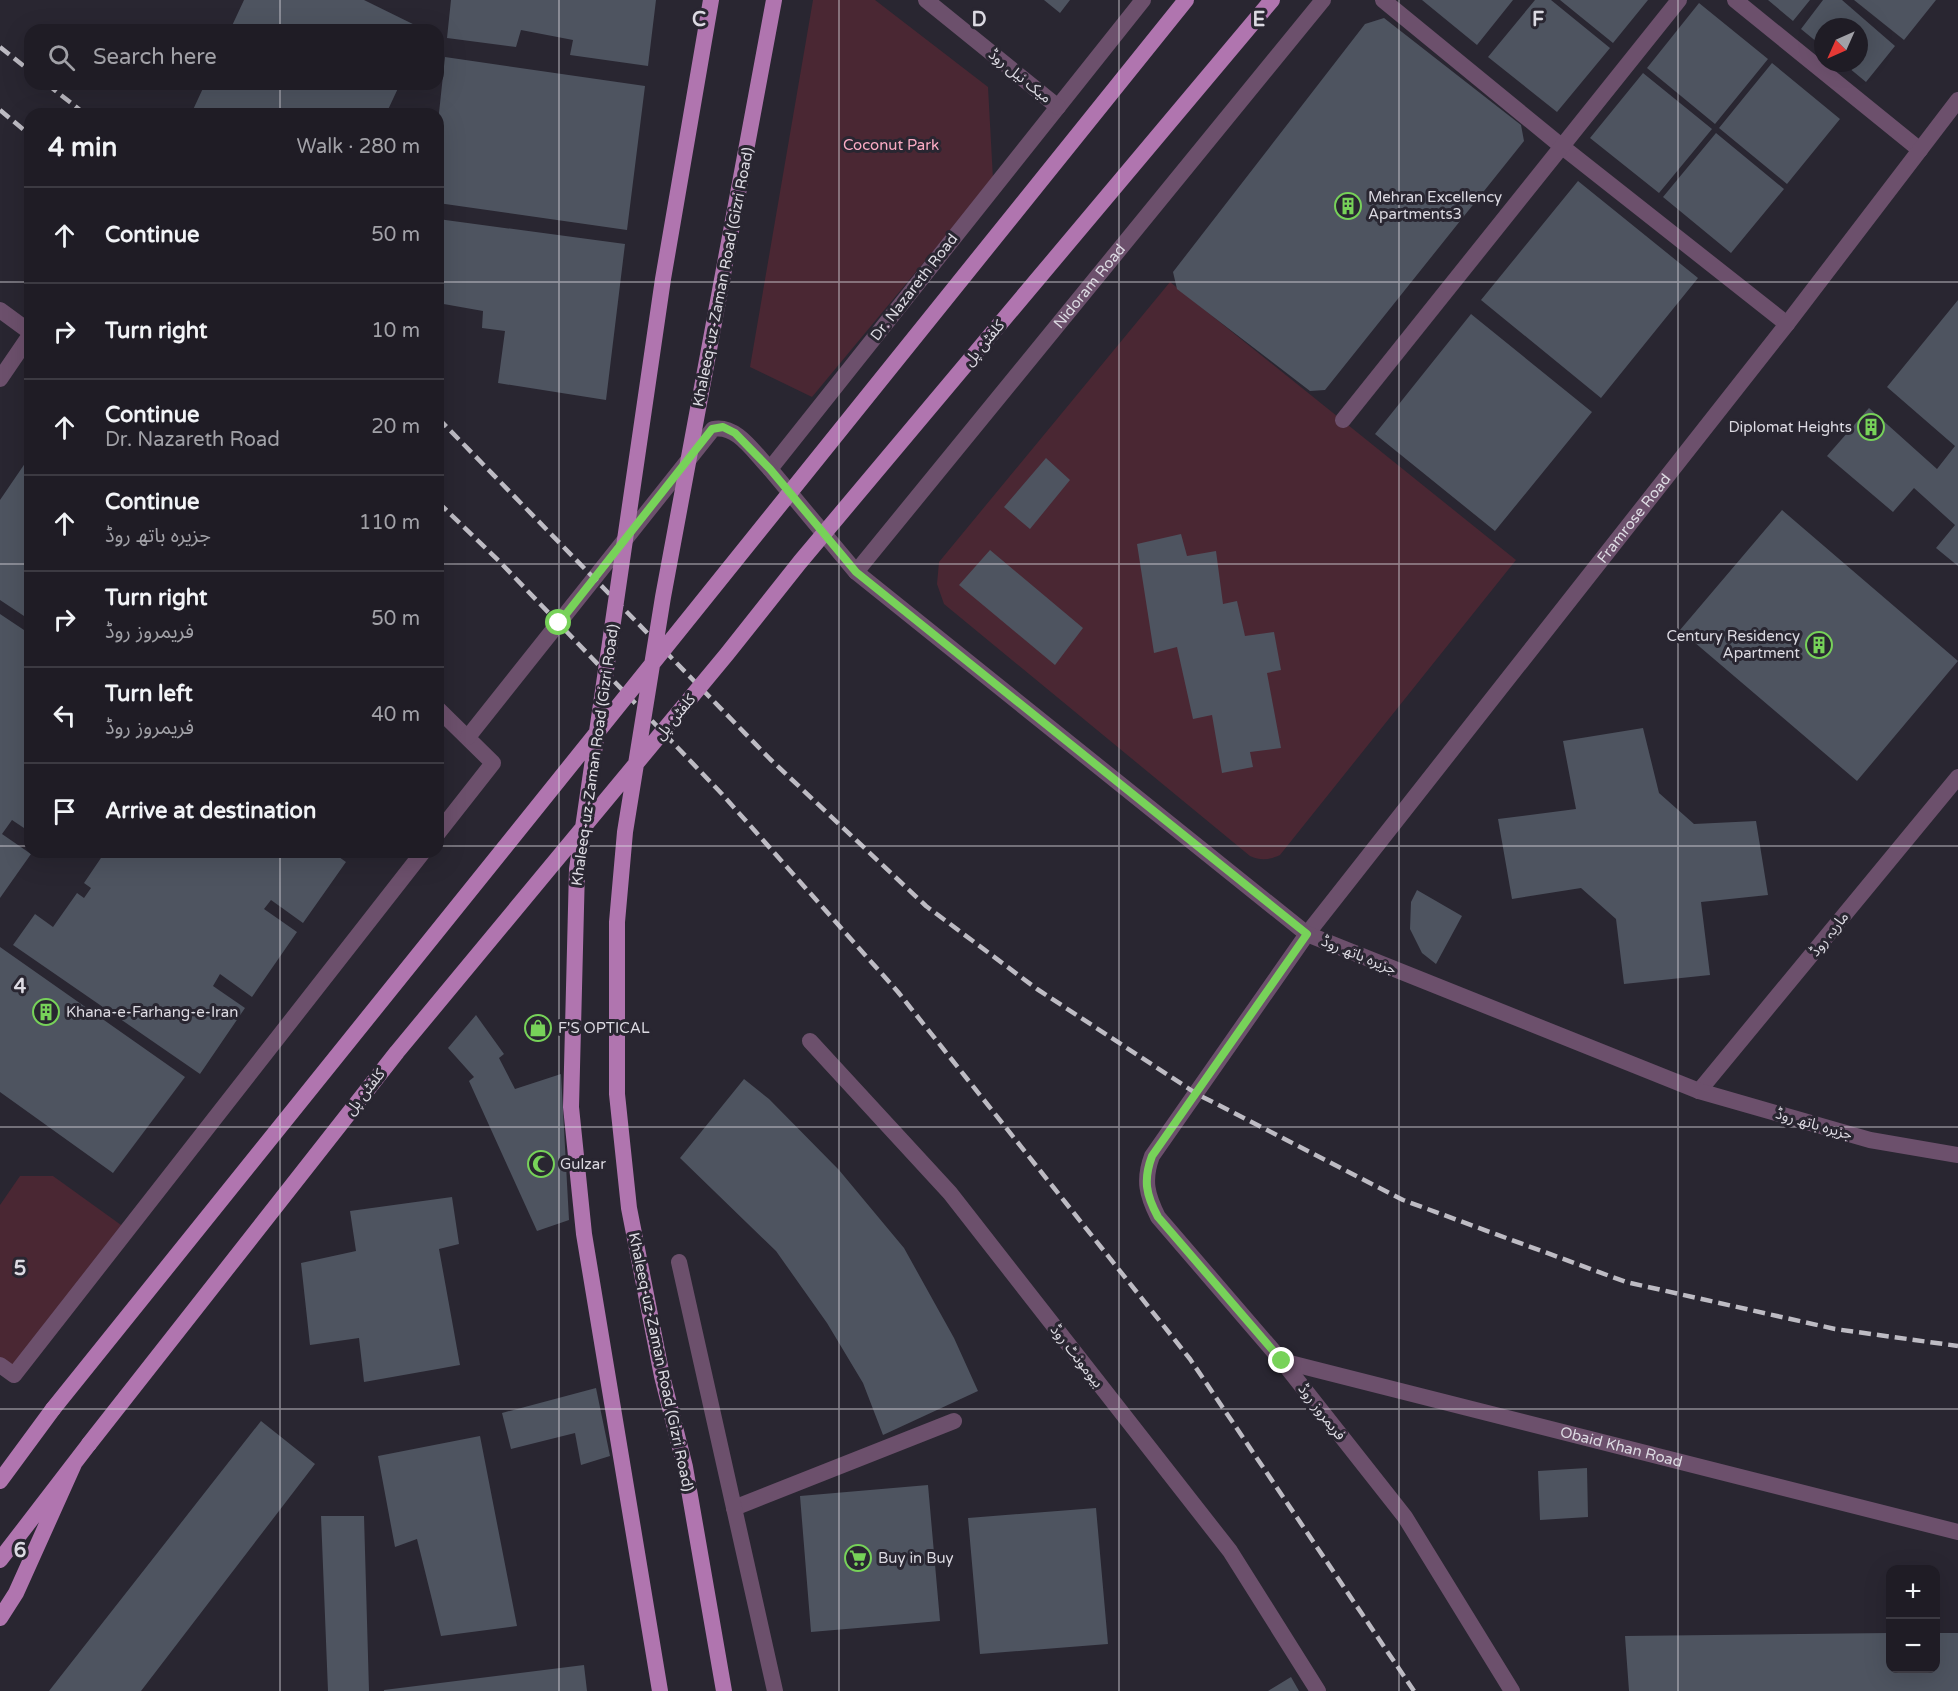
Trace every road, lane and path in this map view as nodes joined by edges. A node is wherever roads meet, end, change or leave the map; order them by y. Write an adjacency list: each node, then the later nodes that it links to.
1 (711, 0): 42 (main road, Khaleeq-uz-Zaman Road (Gizri Road), bridge)
2 (774, 0): 43 (main road, Khaleeq-uz-Zaman Road (Gizri Road), bridge)
3 (926, 0): 12 (street, میک نیل روڈ)
4 (1143, 0): 12 (street, Dr. Nazareth Road)
5 (1186, 0): 37 (main road, bridge)
6 (1272, 0): 36 (main road, کلفٹن پل, bridge)
7 (1323, 0): 22 (street, Nidoram Road)
8 (1383, 0): 13 (street)
9 (1679, 0): 13 (street)
10 (1735, 0): 14 (street)
11 (1958, 100): 14 (street, Framrose Road)
12 (1058, 107): 21 (street, Dr. Nazareth Road)
13 (1560, 145): 16 (street); 20 (street)
14 (1920, 150): 16 (street, Framrose Road)
15 (0, 310): 17 (street)
16 (1787, 324): 28 (street, Framrose Road)
17 (24, 329)
18 (24, 343): 19 (street)
19 (0, 379)
20 (1343, 420)
21 (770, 469): 22 (street); 24 (street)
22 (856, 572): 28 (street, جزیرہ باتھ روڈ)
23 (444, 715): 24 (street)
24 (468, 737): 26 (street)
25 (1958, 777): 30 (street, ماریہ روڈ)
26 (444, 825)
27 (418, 858): 34 (street)
28 (1307, 934): 30 (street, جزیرہ باتھ روڈ); 33 (street, فریمروز روڈ)
29 (810, 1041): 45 (street, بیومونٹ روڈ)
30 (1699, 1091): 31 (street, جزیرہ باتھ روڈ)
31 (1958, 1155)
32 (679, 1262): 38 (street)
33 (1282, 1361): 39 (street, Obaid Khan Road); 46 (street, فریمروز روڈ)
34 (0, 1365)
35 (954, 1420): 38 (street)
36 (74, 1464): 40 (main road); 41 (main road)
37 (0, 1481)
38 (734, 1508): 44 (street)
39 (1958, 1532)
40 (0, 1560)
41 (0, 1618)
42 (660, 1691)
43 (724, 1691)
44 (775, 1691)
45 (1318, 1691)
46 (1512, 1691)

